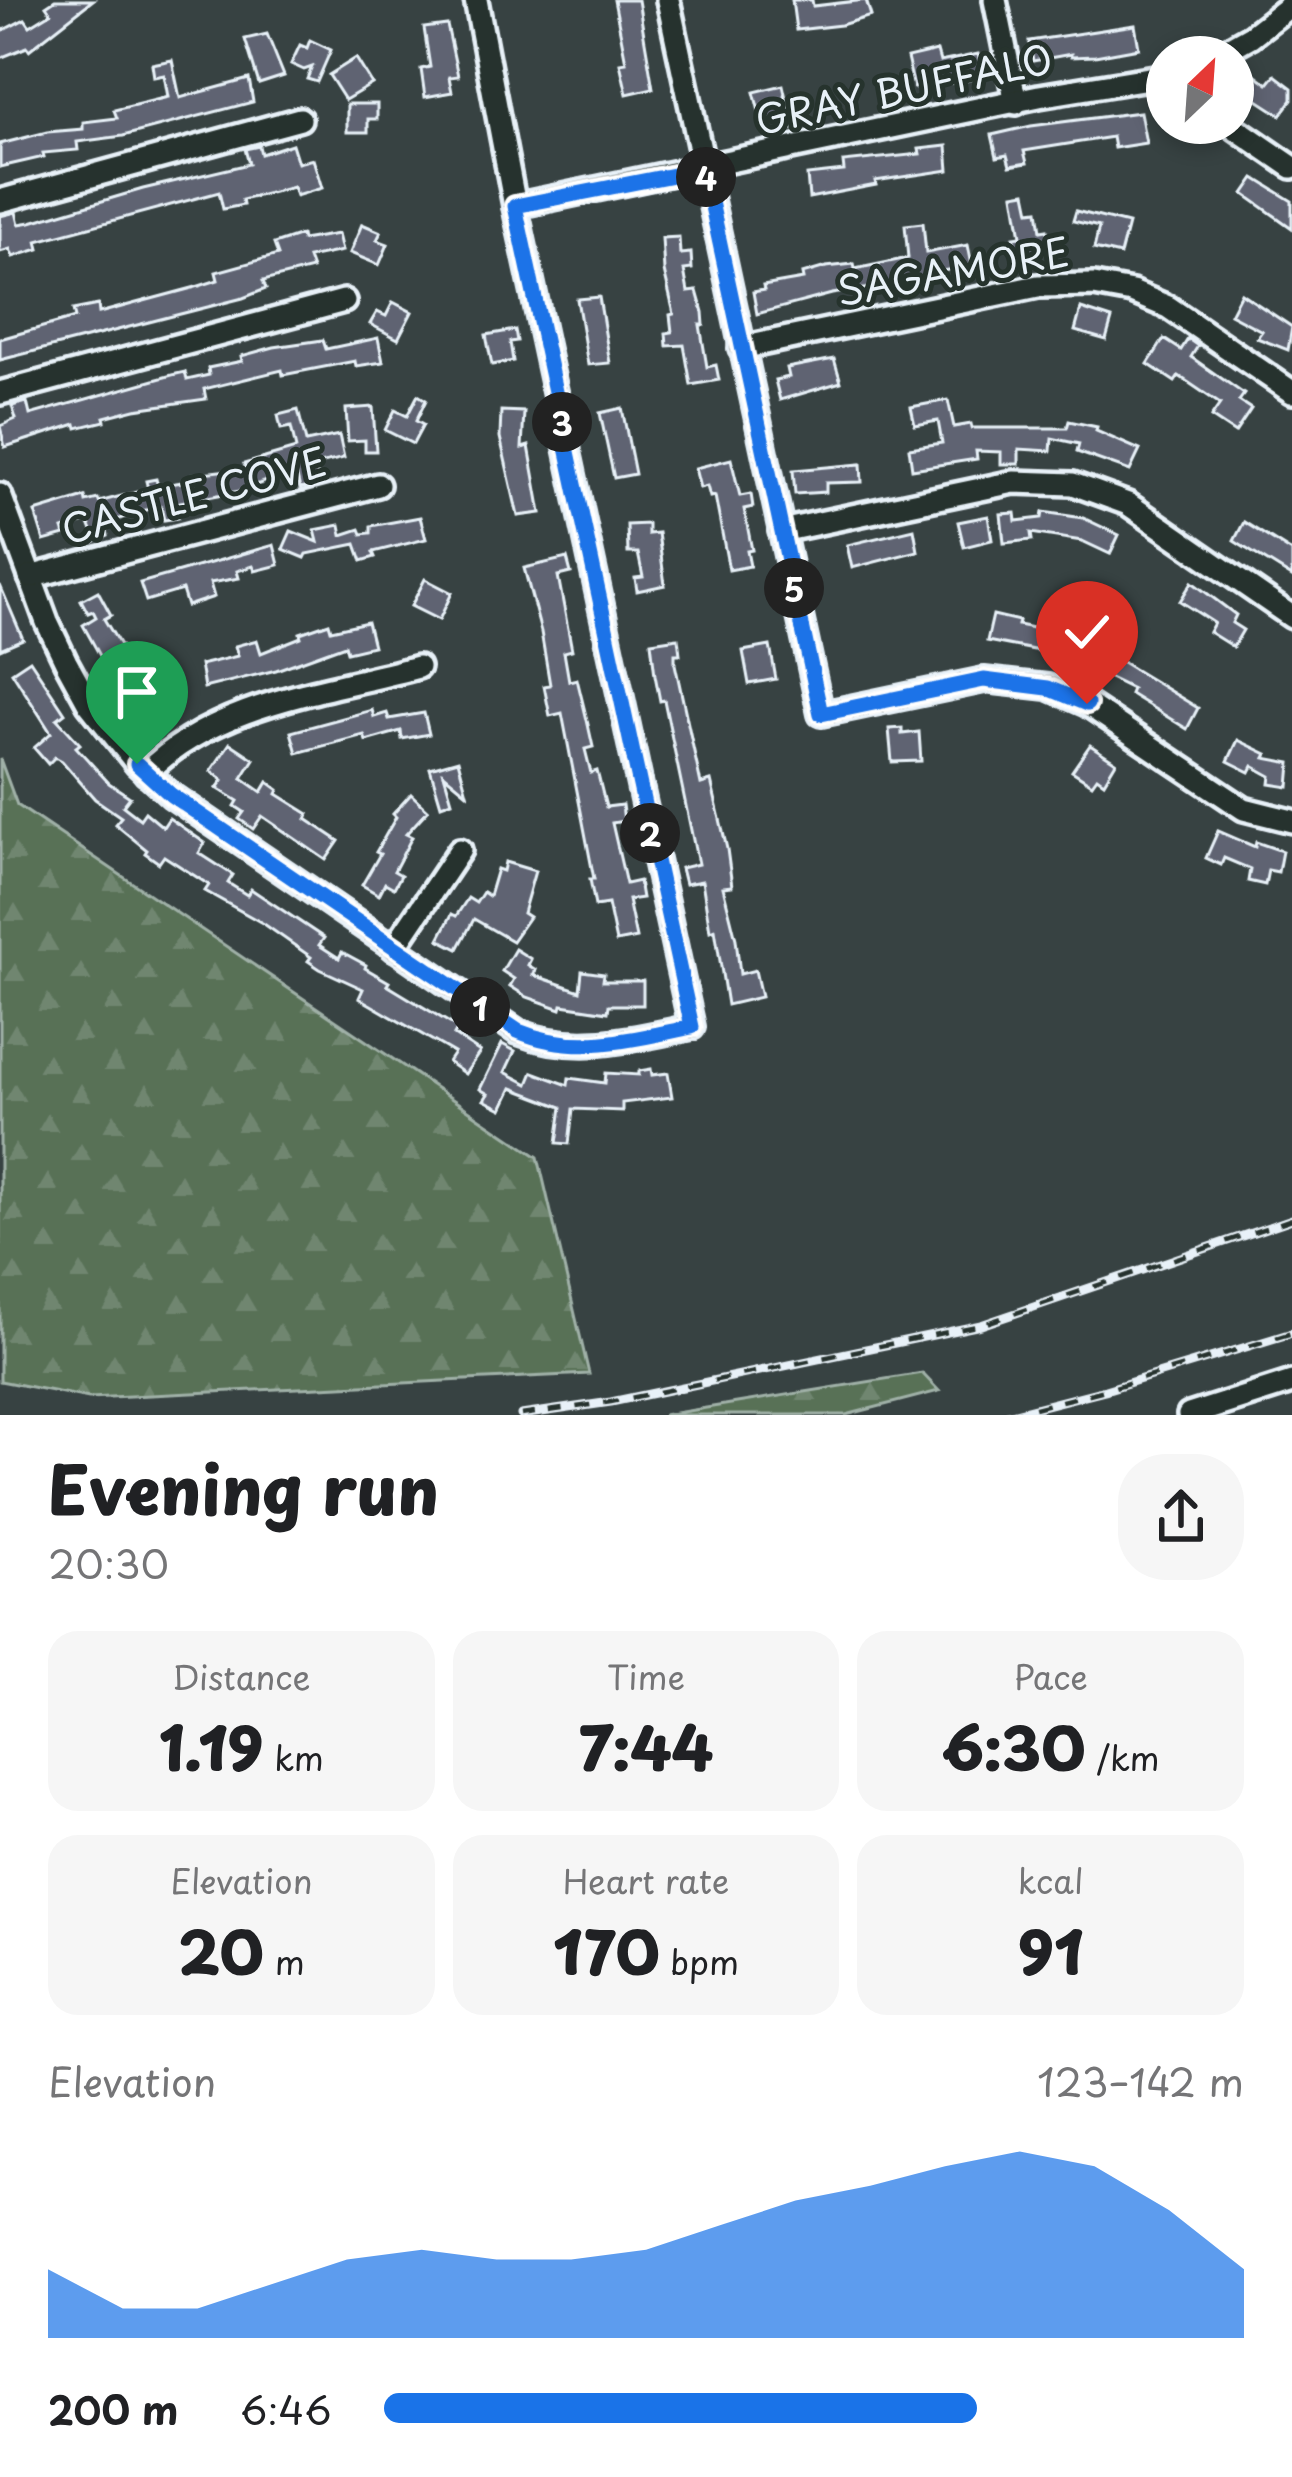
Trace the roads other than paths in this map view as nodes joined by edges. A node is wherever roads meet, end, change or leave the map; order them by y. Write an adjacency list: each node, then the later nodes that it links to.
1 (476, 0): 13 (street)
2 (668, 0): 11 (street)
3 (995, 0): 7 (street)
4 (1292, 4): 5 (street)
5 (1251, 36)
6 (1146, 80): 7 (street, GRAY BUFFALO)
7 (1016, 103): 11 (street, GRAY BUFFALO)
8 (300, 119): 12 (street)
9 (1254, 141): 10 (street)
10 (1292, 167)
11 (704, 169): 13 (street, GRAY BUFFALO); 15 (street)
12 (0, 201)
13 (515, 206): 27 (street)
14 (344, 301): 17 (street)
15 (742, 348): 16 (street, SAGAMORE); 20 (street)
16 (1292, 392)
17 (0, 393)
18 (377, 484): 21 (street, CASTLE COVE)
19 (0, 495): 21 (street)
20 (782, 531): 22 (street); 25 (street)
21 (30, 577): 24 (street)
22 (1292, 617)
23 (418, 667): 24 (street)
24 (146, 772): 27 (street)
25 (1292, 820)
26 (460, 850): 27 (street)
27 (394, 948)
28 (1292, 1382): 29 (street)
29 (1189, 1415)

